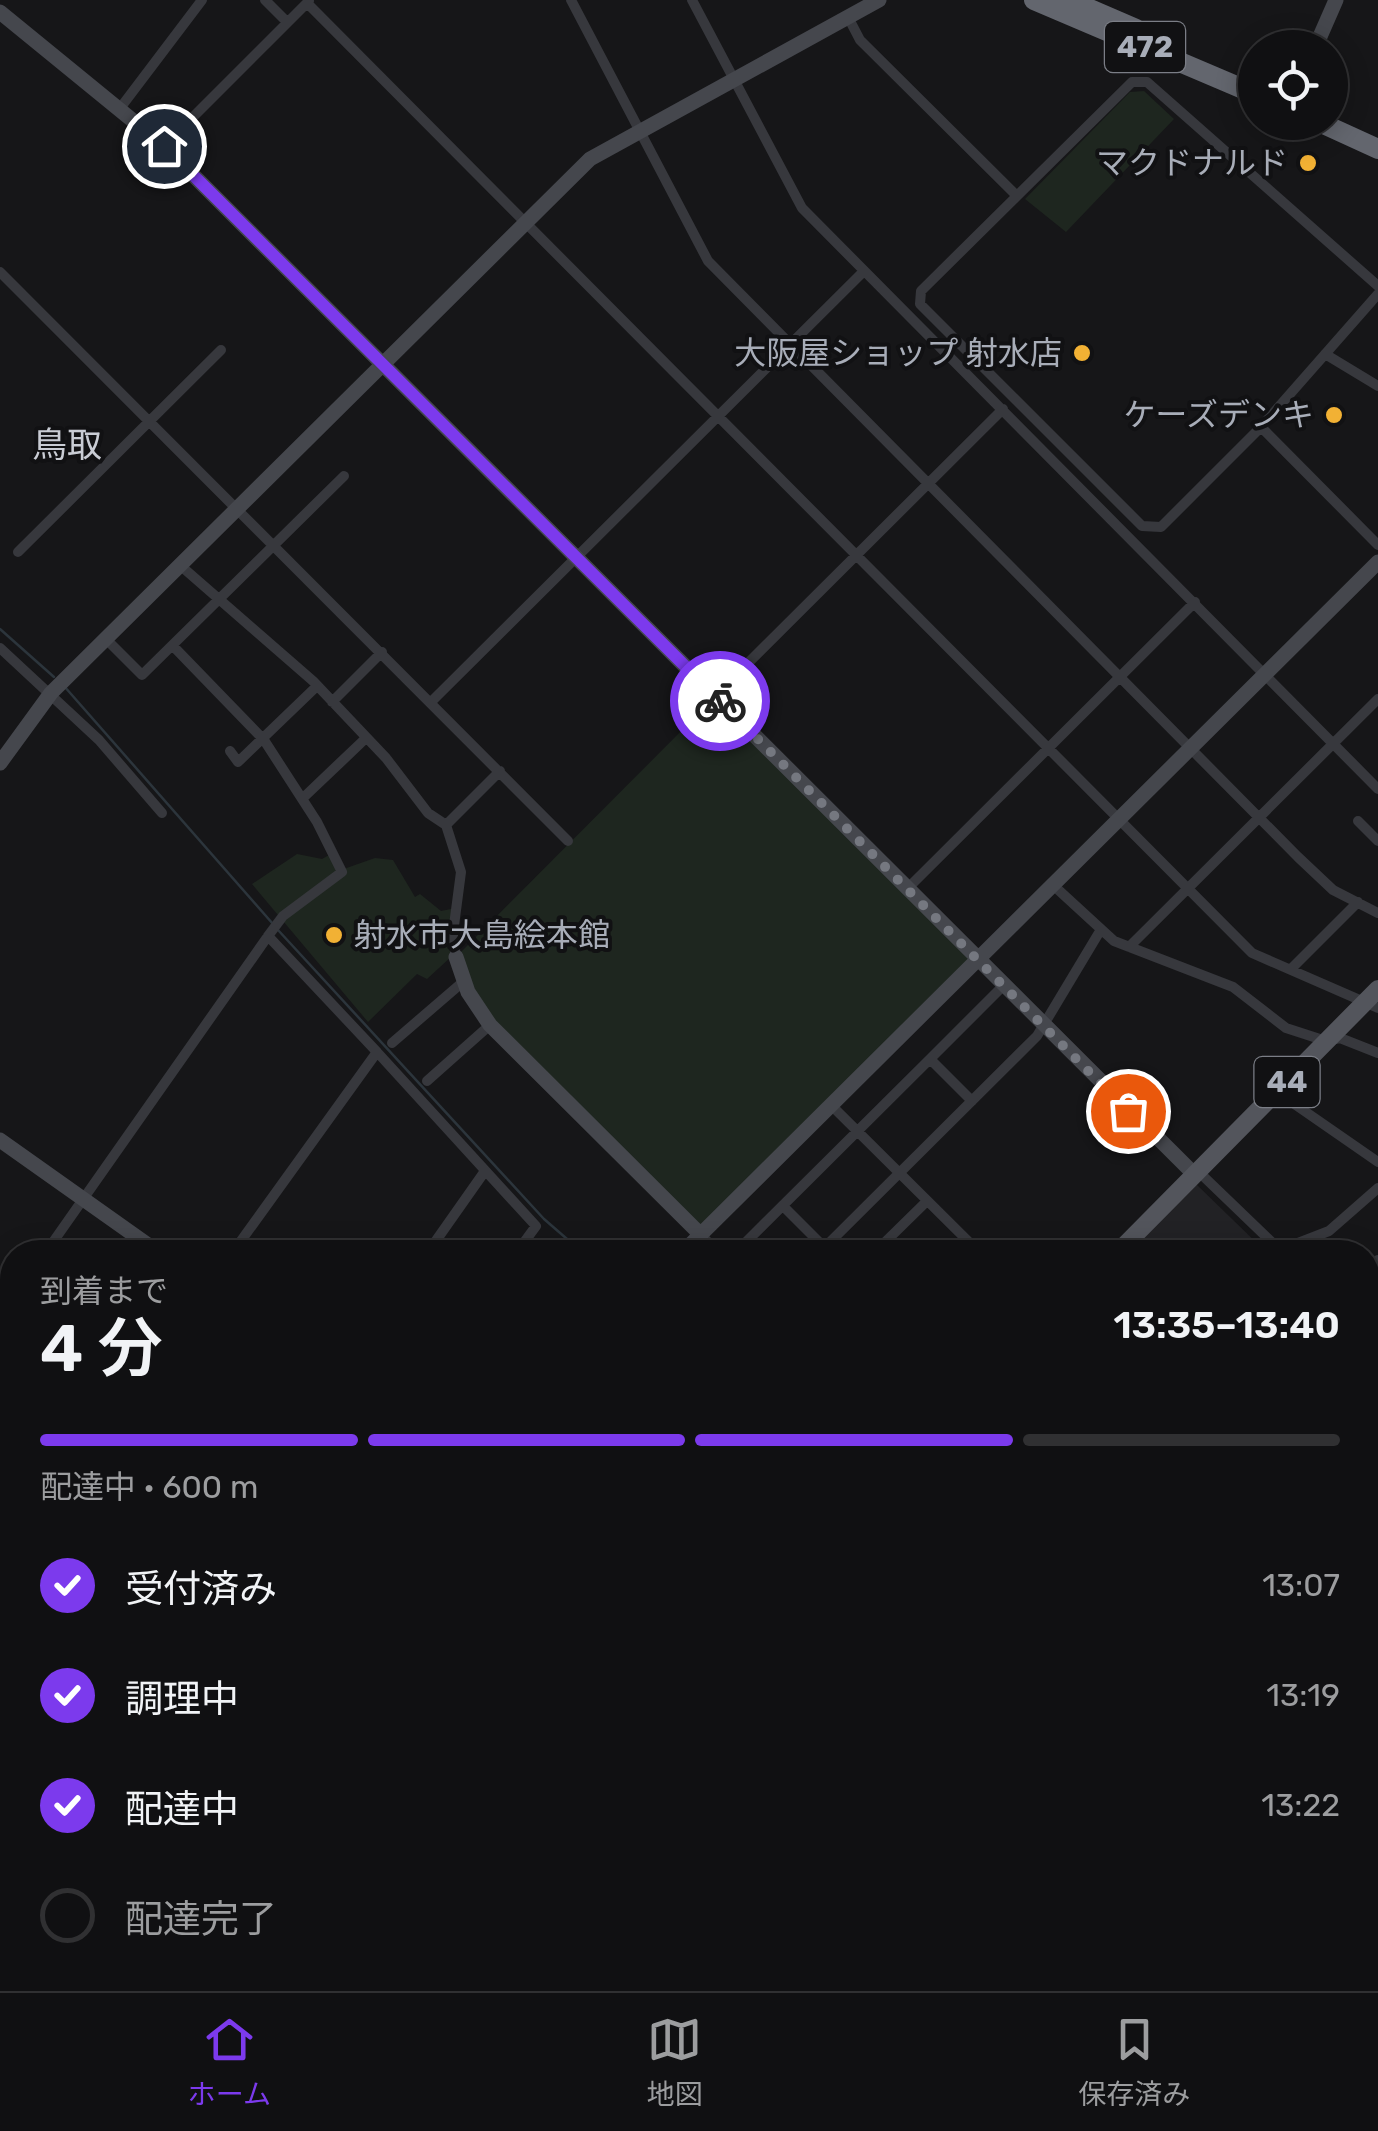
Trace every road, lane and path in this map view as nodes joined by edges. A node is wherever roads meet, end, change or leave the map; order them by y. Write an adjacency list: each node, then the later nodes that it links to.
1 (202, 0): 17 (street)
2 (264, 0): 12 (street)
3 (570, 0): 19 (street)
4 (692, 0): 15 (street)
5 (878, 0): 11 (street)
6 (1034, 0): 16 (highway, 472)
7 (1069, 0): 14 (highway, 472)
8 (1336, 0): 13 (street)
9 (308, 2): 12 (street); 25 (street)
10 (0, 12): 17 (street)
11 (848, 17): 15 (street); 24 (street)
12 (286, 22): 22 (street)
13 (1323, 30)
14 (1238, 74)
15 (734, 79): 19 (street); 26 (street)
16 (1238, 87)
17 (121, 107): 22 (street)
18 (1348, 123): 21 (highway)
19 (638, 128): 25 (street); 30 (street)
20 (1348, 136): 23 (highway)
21 (1378, 136)
22 (164, 146): 33 (street)
23 (1378, 150)
24 (1016, 196): 28 (street); 38 (street)
25 (526, 222): 33 (street); 36 (street)
26 (864, 271): 30 (street); 35 (street)
27 (0, 272): 37 (street)
28 (1378, 286)
29 (1378, 294): 32 (street)
30 (791, 345): 36 (street); 40 (street)
31 (221, 350): 37 (street)
32 (1326, 354): 34 (street); 38 (street)
33 (385, 362): 41 (street); 46 (street)
34 (1378, 386)
35 (1003, 409): 40 (street); 50 (street)
36 (719, 416): 45 (street); 46 (street)
37 (150, 420): 41 (street); 44 (street)
38 (1261, 427): 43 (street)
39 (344, 476): 42 (street)
40 (929, 484): 45 (street); 56 (street)
41 (236, 509): 42 (street); 48 (street)
42 (273, 545): 49 (street); 54 (street)
43 (1378, 545)
44 (18, 552)
45 (856, 556): 59 (street); 66 (street)
46 (578, 558): 59 (street); 62 (street)
47 (1378, 562): 55 (street)
48 (180, 566): 49 (street); 51 (street)
49 (217, 601): 52 (street); 57 (street)
50 (1195, 602): 55 (street); 56 (street)
51 (106, 639): 52 (street); 58 (street)
52 (173, 646): 64 (street)
53 (0, 648): 58 (street)
54 (382, 652): 61 (street); 62 (street)
55 (1266, 674): 65 (street); 67 (street)
56 (1120, 676): 66 (street); 67 (street)
57 (317, 686): 61 (street); 64 (street)
58 (51, 693): 69 (street); 73 (street)
59 (715, 696): 81 (street)
60 (1378, 699): 65 (street)
61 (332, 702): 63 (street)
62 (431, 702): 70 (street)
63 (366, 738): 72 (street); 77 (street)
64 (264, 740): 68 (street); 72 (street)
65 (1334, 743): 71 (street); 74 (street)
66 (1048, 748): 75 (street); 81 (street)
67 (1192, 748): 74 (street); 75 (street)
68 (230, 751)
69 (0, 763)
70 (500, 771): 77 (street); 78 (street)
71 (1378, 788)
72 (303, 798): 86 (street)
73 (162, 813)
74 (1259, 817): 82 (street); 83 (street)
75 (1120, 819): 80 (street); 82 (street)
76 (1358, 821): 79 (street)
77 (446, 825): 88 (street)
78 (568, 841)
79 (1378, 841)
80 (1053, 885): 85 (street); 89 (street)
81 (908, 888): 89 (street)
82 (1188, 890): 87 (street); 90 (street)
83 (1358, 902): 84 (street); 90 (street)
84 (1378, 913)
85 (1100, 931): 87 (street); 95 (street)
86 (268, 936): 98 (street); 112 (street)
87 (1129, 947): 96 (street)
88 (456, 957): 91 (street)
89 (979, 960): 92 (street); 104 (street)
90 (1292, 968): 93 (street)
91 (464, 981): 94 (street); 97 (street)
92 (1003, 986): 95 (street); 100 (street)
93 (1374, 999): 96 (main road, 44)
94 (490, 1025): 101 (street); 115 (street)
95 (1044, 1026): 103 (street); 110 (street)
96 (1326, 1042): 99 (street); 102 (main road, 44)
97 (392, 1043)
98 (377, 1052): 108 (street); 118 (street)
99 (1378, 1053)
100 (930, 1059): 103 (street); 105 (street)
101 (427, 1081)
102 (1277, 1092): 107 (street); 110 (main road, 44)
103 (972, 1101): 109 (street)
104 (832, 1106): 105 (street); 115 (street)
105 (857, 1132): 109 (street); 114 (street)
106 (0, 1140): 112 (street)
107 (1378, 1162)
108 (484, 1171): 119 (street); 120 (street)
109 (899, 1174): 113 (street); 125 (street)
110 (1195, 1175): 128 (main road, 44); 129 (street)
111 (1378, 1188): 130 (street)
112 (83, 1199): 116 (street); 117 (street)
113 (926, 1202): 126 (street); 127 (street)
114 (782, 1206): 123 (street); 124 (street)
115 (700, 1235): 121 (street); 122 (street)
116 (54, 1240)
117 (141, 1240)
118 (242, 1240)
119 (436, 1240)
120 (526, 1240)
121 (695, 1240)
122 (705, 1240)
123 (748, 1240)
124 (814, 1240)
125 (836, 1240)
126 (887, 1240)
127 (966, 1240)
128 (1133, 1240)
129 (1270, 1240)
130 (1308, 1240)

